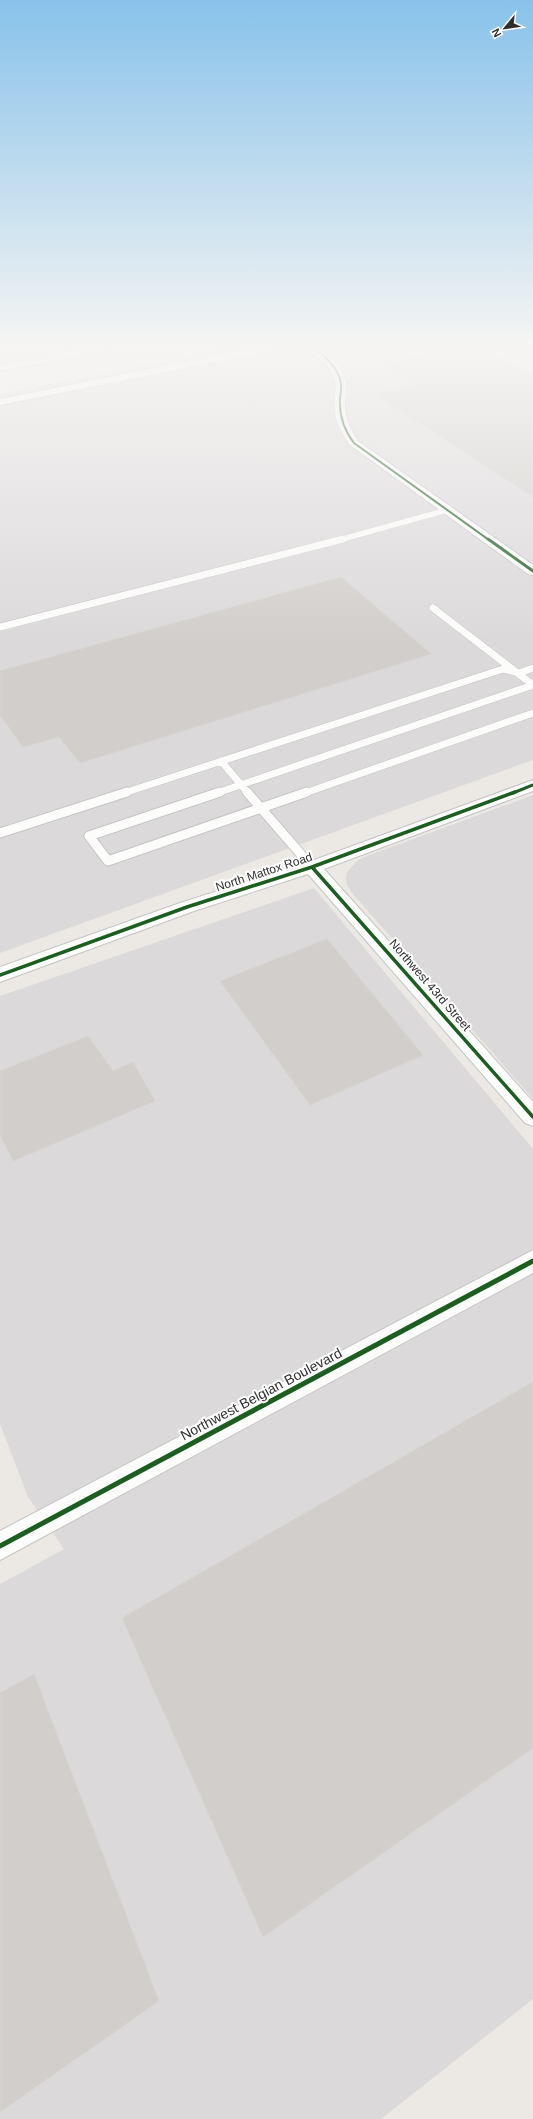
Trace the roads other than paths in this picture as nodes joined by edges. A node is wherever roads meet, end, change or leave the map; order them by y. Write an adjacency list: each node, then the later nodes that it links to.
1 (354, 444): 2 (street)
2 (447, 510): 3 (street); 5 (lane)
3 (533, 571)
4 (433, 608): 7 (lane)
5 (0, 627)
6 (533, 668): 7 (lane)
7 (519, 673): 8 (lane); 10 (lane)
8 (533, 685): 11 (lane)
9 (533, 713): 13 (lane)
10 (221, 761): 11 (lane); 14 (lane)
11 (241, 784): 13 (lane); 13 (lane)
12 (533, 784): 15 (street, North Mattox Road)
13 (261, 808): 15 (lane)
14 (0, 833)
15 (312, 867): 16 (street, North Mattox Road); 17 (street, Northwest 43rd Street)
16 (0, 975)
17 (533, 1117)
18 (533, 1261): 19 (street, Northwest Belgian Boulevard)
19 (0, 1546)

